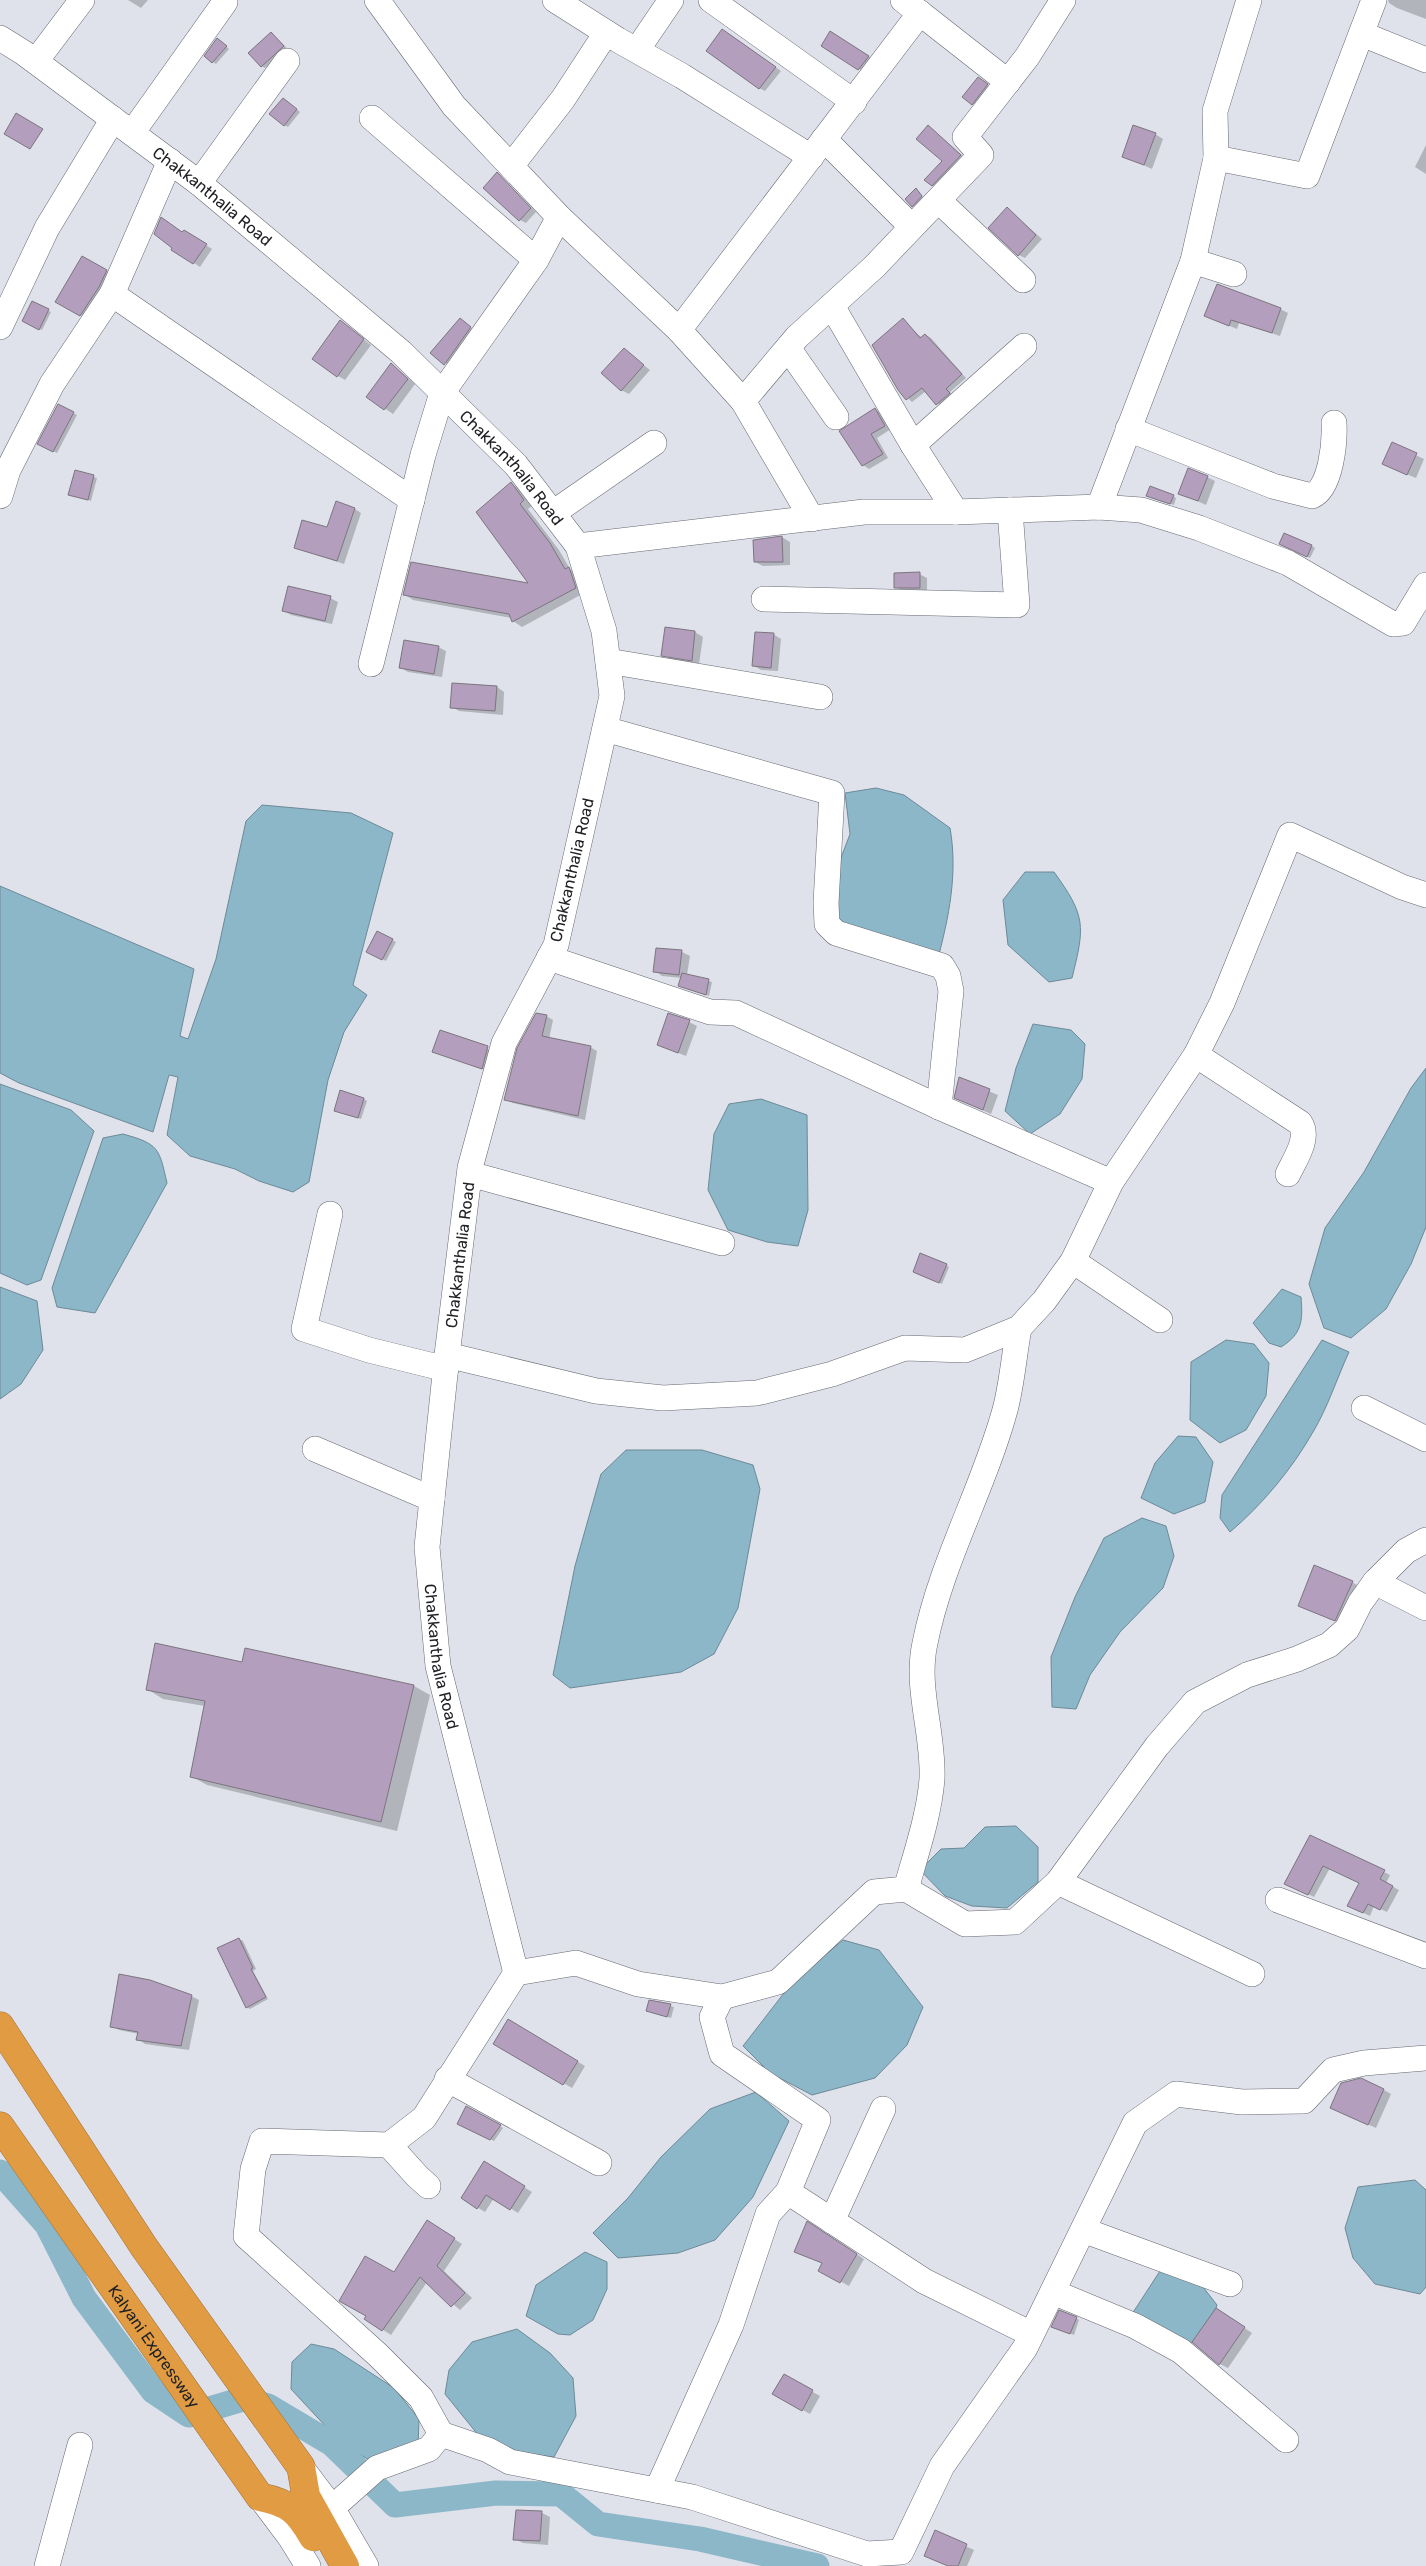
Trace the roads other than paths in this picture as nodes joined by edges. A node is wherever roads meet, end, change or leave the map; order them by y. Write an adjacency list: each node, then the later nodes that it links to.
1 (82, 0): 16 (street)
2 (377, 0): 25 (street)
3 (555, 0): 11 (street)
4 (671, 0): 14 (street)
5 (711, 0): 19 (street)
6 (1063, 0): 18 (street)
7 (1249, 0): 23 (street)
8 (1374, 0): 12 (street)
9 (225, 2): 21 (street)
10 (912, 6): 18 (street); 19 (street)
11 (606, 33): 14 (street); 25 (street)
12 (1362, 34): 15 (street); 23 (street)
13 (0, 38): 16 (street, Chakkanthalia Road)
14 (637, 50): 22 (street)
15 (1426, 60)
16 (36, 61): 21 (street, Chakkanthalia Road)
17 (287, 61): 26 (street)
18 (1008, 82): 27 (street)
19 (854, 102): 22 (street)
20 (372, 118): 30 (street)
21 (123, 126): 24 (street, Chakkanthalia Road); 36 (street)
22 (817, 148): 29 (street); 37 (street)
23 (1216, 158): 31 (street)
24 (170, 161): 26 (street, Chakkanthalia Road); 34 (street)
25 (511, 166): 28 (street)
26 (199, 183): 40 (street, Chakkanthalia Road)
27 (940, 201): 29 (street); 33 (street)
28 (559, 217): 30 (street); 37 (street)
29 (911, 226): 35 (street)
30 (536, 260): 40 (street)
31 (1193, 261): 32 (street); 44 (street)
32 (1234, 274)
33 (1024, 280)
34 (112, 294): 47 (street); 48 (street)
35 (832, 306): 39 (street); 46 (street)
36 (0, 327)
37 (679, 330): 41 (street)
38 (1024, 346): 46 (street)
39 (788, 348): 41 (street); 42 (street)
40 (442, 393): 48 (street); 52 (street, Chakkanthalia Road)
41 (743, 401): 53 (street)
42 (836, 417)
43 (1334, 423): 44 (street)
44 (1128, 430): 49 (street)
45 (654, 443): 52 (street)
46 (913, 445): 51 (street)
47 (0, 496)
48 (412, 500): 58 (street)
49 (1098, 506): 50 (street); 55 (street)
50 (1010, 510): 51 (street); 56 (street)
51 (956, 512): 53 (street)
52 (553, 513): 54 (street, Chakkanthalia Road)
53 (812, 518): 54 (street)
54 (578, 546): 57 (street, Chakkanthalia Road)
55 (1426, 585)
56 (764, 600)
57 (608, 661): 59 (street); 60 (street, Chakkanthalia Road)
58 (371, 664)
59 (820, 698)
60 (605, 729): 62 (street, Chakkanthalia Road); 64 (street)
61 (1426, 895): 63 (street)
62 (549, 958): 64 (street); 65 (street, Chakkanthalia Road)
63 (1196, 1054): 66 (street); 67 (street)
64 (940, 1107): 67 (street)
65 (470, 1174): 69 (street); 73 (street, Chakkanthalia Road)
66 (1288, 1174)
67 (1111, 1182): 70 (street)
68 (330, 1214): 73 (street)
69 (722, 1243)
70 (1073, 1261): 71 (street); 72 (street)
71 (1160, 1320)
72 (1019, 1328): 73 (street); 82 (street)
73 (446, 1362): 77 (street, Chakkanthalia Road)
74 (1364, 1408): 75 (street)
75 (1426, 1439)
76 (315, 1449): 77 (street)
77 (432, 1499): 85 (street, Chakkanthalia Road)
78 (1426, 1540): 79 (street)
79 (1376, 1582): 80 (street); 81 (street)
80 (1426, 1608)
81 (1058, 1882): 82 (street); 86 (street)
82 (906, 1889): 87 (street)
83 (1278, 1900): 84 (street)
84 (1426, 1956)
85 (516, 1974): 87 (street); 90 (street)
86 (1252, 1974)
87 (722, 1997): 96 (street)
88 (0, 2026): 107 (highway)
89 (1426, 2058): 98 (street)
90 (447, 2079): 93 (street); 94 (street)
91 (883, 2109): 97 (street)
92 (0, 2126): 106 (highway, Kalyani Expressway)
93 (389, 2145): 95 (street); 102 (street)
94 (599, 2163)
95 (428, 2186)
96 (788, 2192): 97 (street); 105 (street)
97 (832, 2221): 101 (street)
98 (1083, 2230): 99 (street); 100 (street)
99 (1230, 2284)
100 (1053, 2292): 101 (street); 103 (street)
101 (1031, 2334): 105 (street)
102 (441, 2434): 105 (street); 107 (street)
103 (1286, 2440)
104 (80, 2445): 108 (street)
105 (657, 2490)
106 (260, 2498): 107 (highway); 109 (street, Kalyani Expressway)
107 (317, 2515): 110 (highway); 111 (highway); 112 (street)
108 (47, 2566)
109 (308, 2566)
110 (329, 2566)
111 (345, 2566)
112 (366, 2566)

